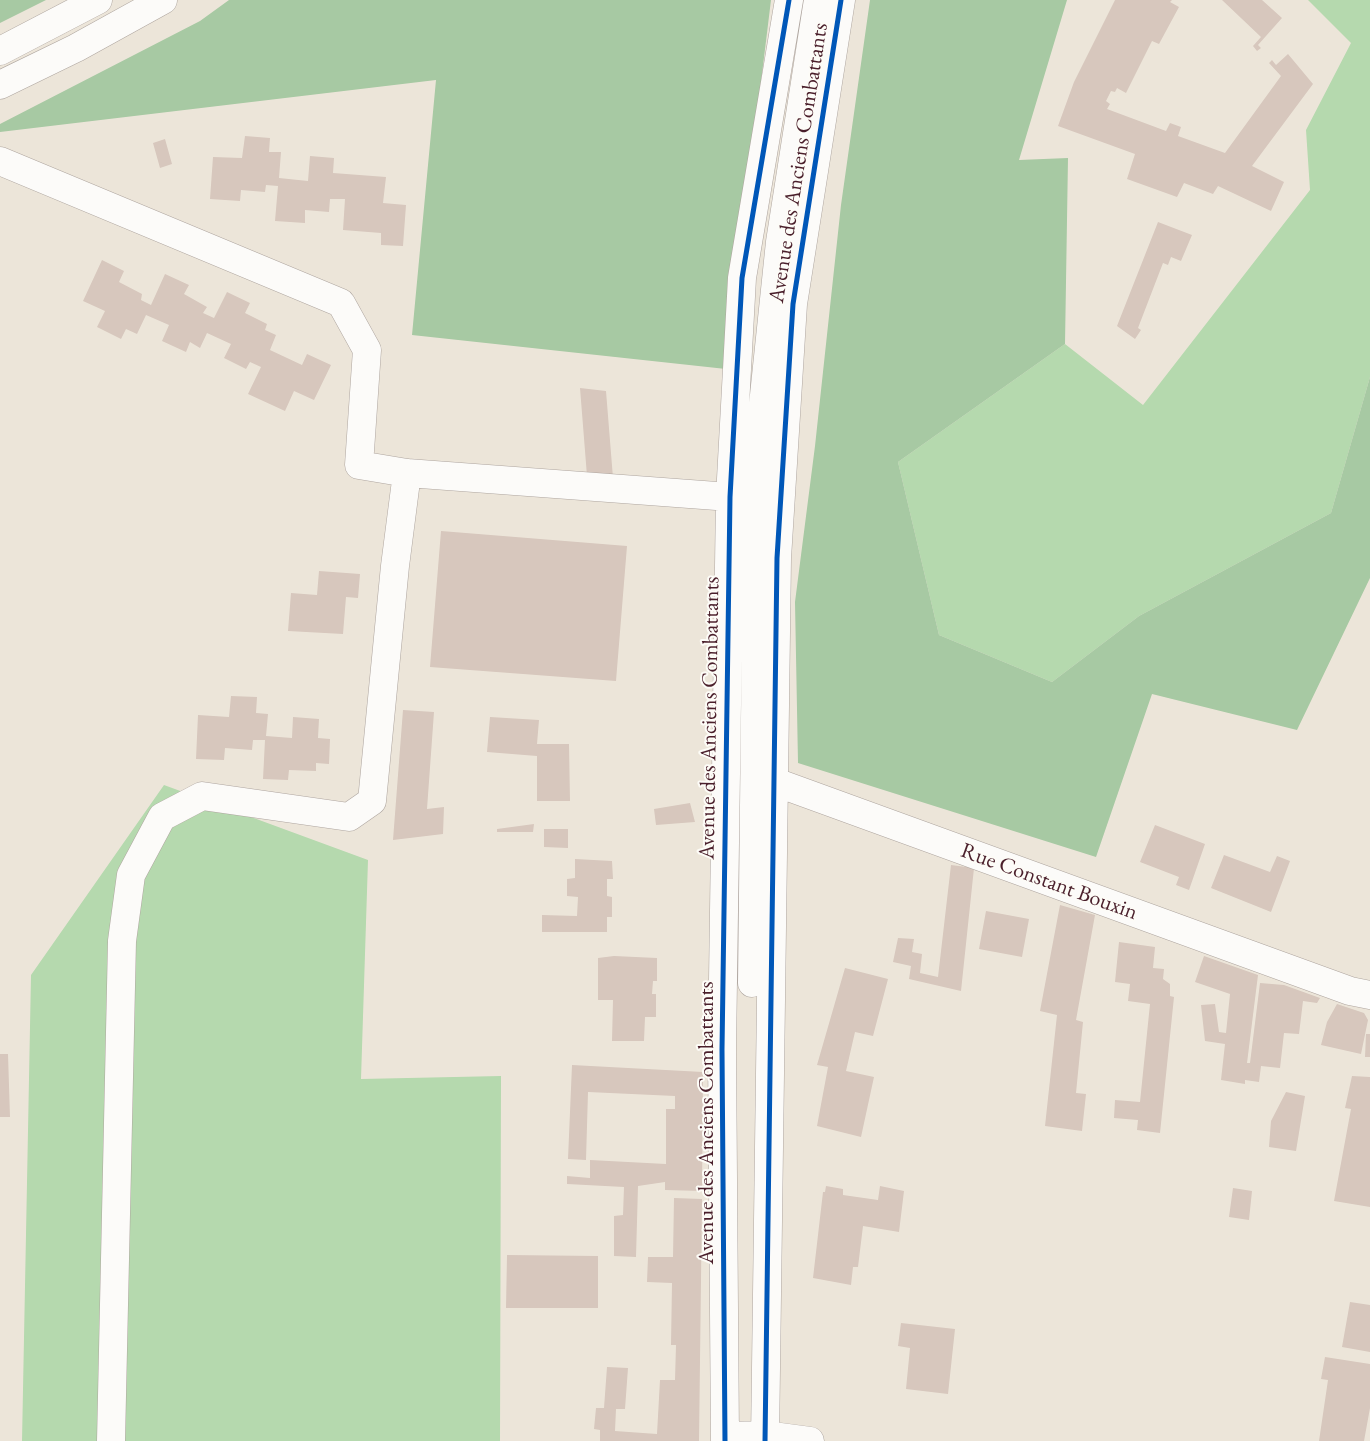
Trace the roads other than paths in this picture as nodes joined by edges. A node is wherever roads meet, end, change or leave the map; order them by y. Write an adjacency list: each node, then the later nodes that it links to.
1 (98, 0): 6 (street)
2 (164, 0): 7 (street)
3 (789, 0): 10 (street, Avenue des Anciens Combattants)
4 (818, 0): 12 (street)
5 (841, 0): 12 (street, Avenue des Anciens Combattants)
6 (0, 51)
7 (0, 85)
8 (0, 161): 9 (street)
9 (407, 473): 10 (street); 16 (street)
10 (730, 497): 11 (street, Avenue des Anciens Combattants)
11 (726, 779): 12 (street, Rue Constant Bouxin); 14 (street, Avenue des Anciens Combattants)
12 (764, 780): 13 (street, Rue Constant Bouxin); 15 (street)
13 (1370, 995)
14 (725, 1438): 15 (street)
15 (765, 1438): 17 (street)
16 (111, 1441)
17 (810, 1441)

